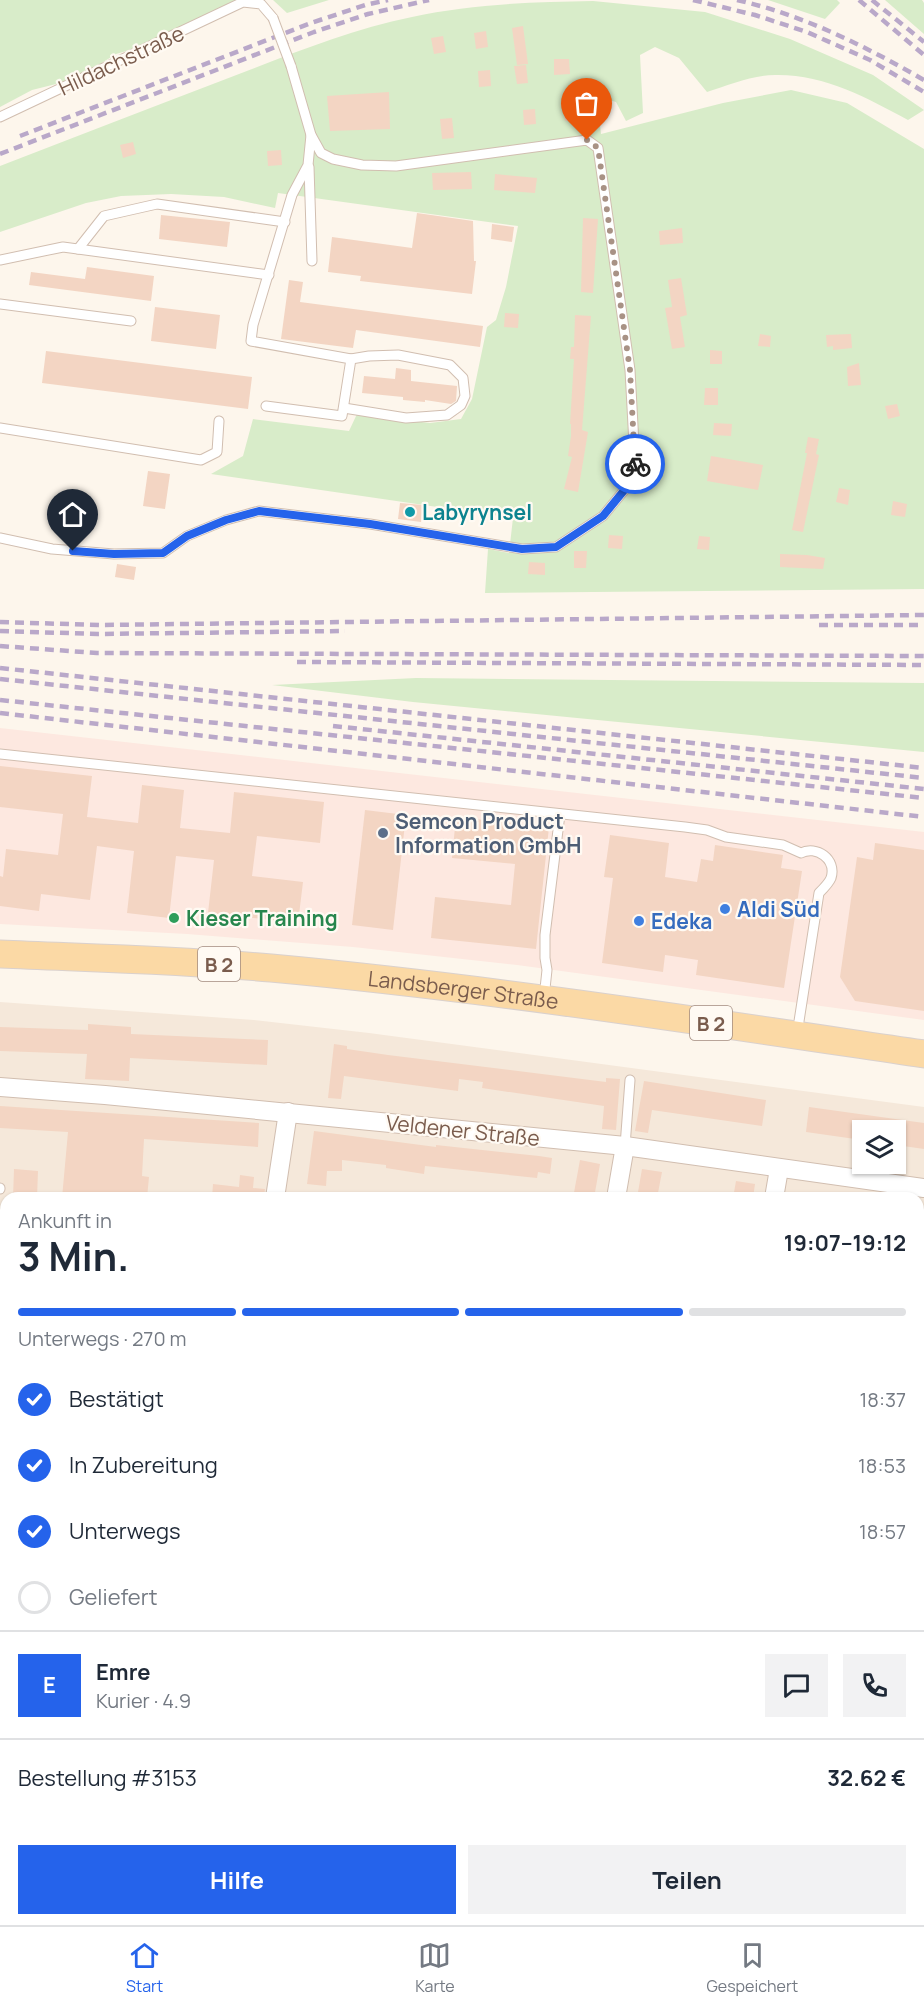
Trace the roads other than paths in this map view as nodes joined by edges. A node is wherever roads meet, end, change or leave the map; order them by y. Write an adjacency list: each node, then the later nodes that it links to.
1 (0, 117): 2 (lane, Hildachstraße, bridge)
2 (311, 135): 3 (lane); 16 (lane)
3 (308, 165): 4 (lane); 7 (lane)
4 (285, 222): 5 (lane); 8 (lane)
5 (78, 249): 6 (lane); 8 (lane)
6 (0, 260)
7 (312, 261)
8 (268, 275): 11 (lane)
9 (0, 304): 10 (lane)
10 (131, 321)
11 (351, 359): 13 (lane); 13 (lane)
12 (266, 406): 13 (lane)
13 (344, 408)
14 (219, 421): 15 (lane)
15 (0, 428)
16 (0, 538)
17 (0, 754): 18 (lane)
18 (560, 814): 20 (lane); 21 (lane)
19 (0, 954): 20 (main road, Landsberger Straße / B 2)
20 (543, 1000): 21 (main road, Landsberger Straße / B 2)
21 (797, 1035): 22 (main road, Landsberger Straße / B 2)
22 (924, 1054)
23 (630, 1080): 26 (lane)
24 (0, 1087): 25 (street, Veldener Straße)
25 (288, 1112): 26 (street, Veldener Straße); 29 (street)
26 (625, 1146): 27 (street, Veldener Straße); 30 (street)
27 (779, 1169): 28 (street, Veldener Straße); 31 (street)
28 (924, 1188)
29 (276, 1192)
30 (617, 1192)
31 (775, 1192)

